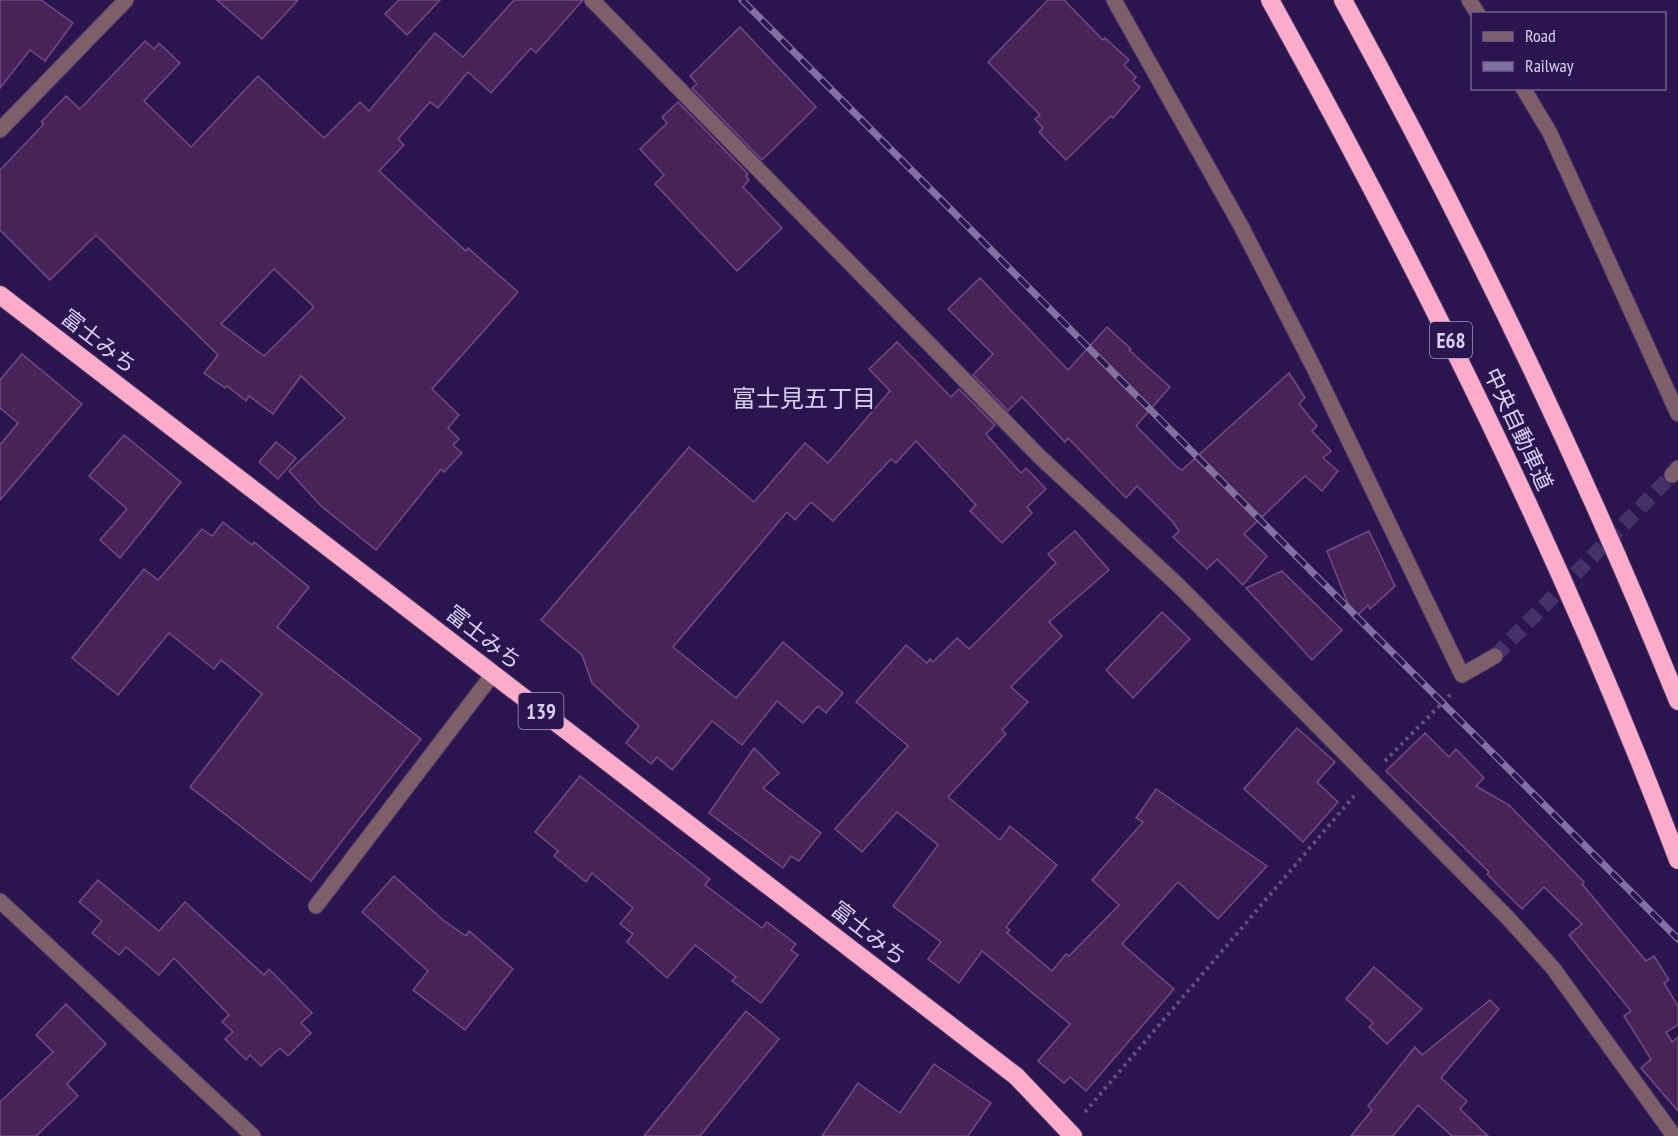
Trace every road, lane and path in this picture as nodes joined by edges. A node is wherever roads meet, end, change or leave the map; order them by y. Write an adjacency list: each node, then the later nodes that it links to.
1 (126, 0): 7 (street)
2 (592, 0): 14 (street)
3 (1114, 0): 12 (street)
4 (1270, 0): 15 (highway, 中央自動車道 / E68)
5 (1343, 0): 13 (highway, 中央自動車道 / E68)
6 (1524, 90): 9 (street)
7 (0, 130)
8 (0, 296): 11 (highway, 富士みち / 139)
9 (1678, 414)
10 (1495, 656): 12 (street)
11 (493, 674): 17 (street); 18 (highway, 富士みち / 139)
12 (1462, 675): 14 (path)
13 (1678, 701)
14 (1370, 777): 18 (path); 20 (street)
15 (1678, 860)
16 (0, 901): 19 (street)
17 (316, 906)
18 (1071, 1133)
19 (253, 1136)
20 (1674, 1136)

